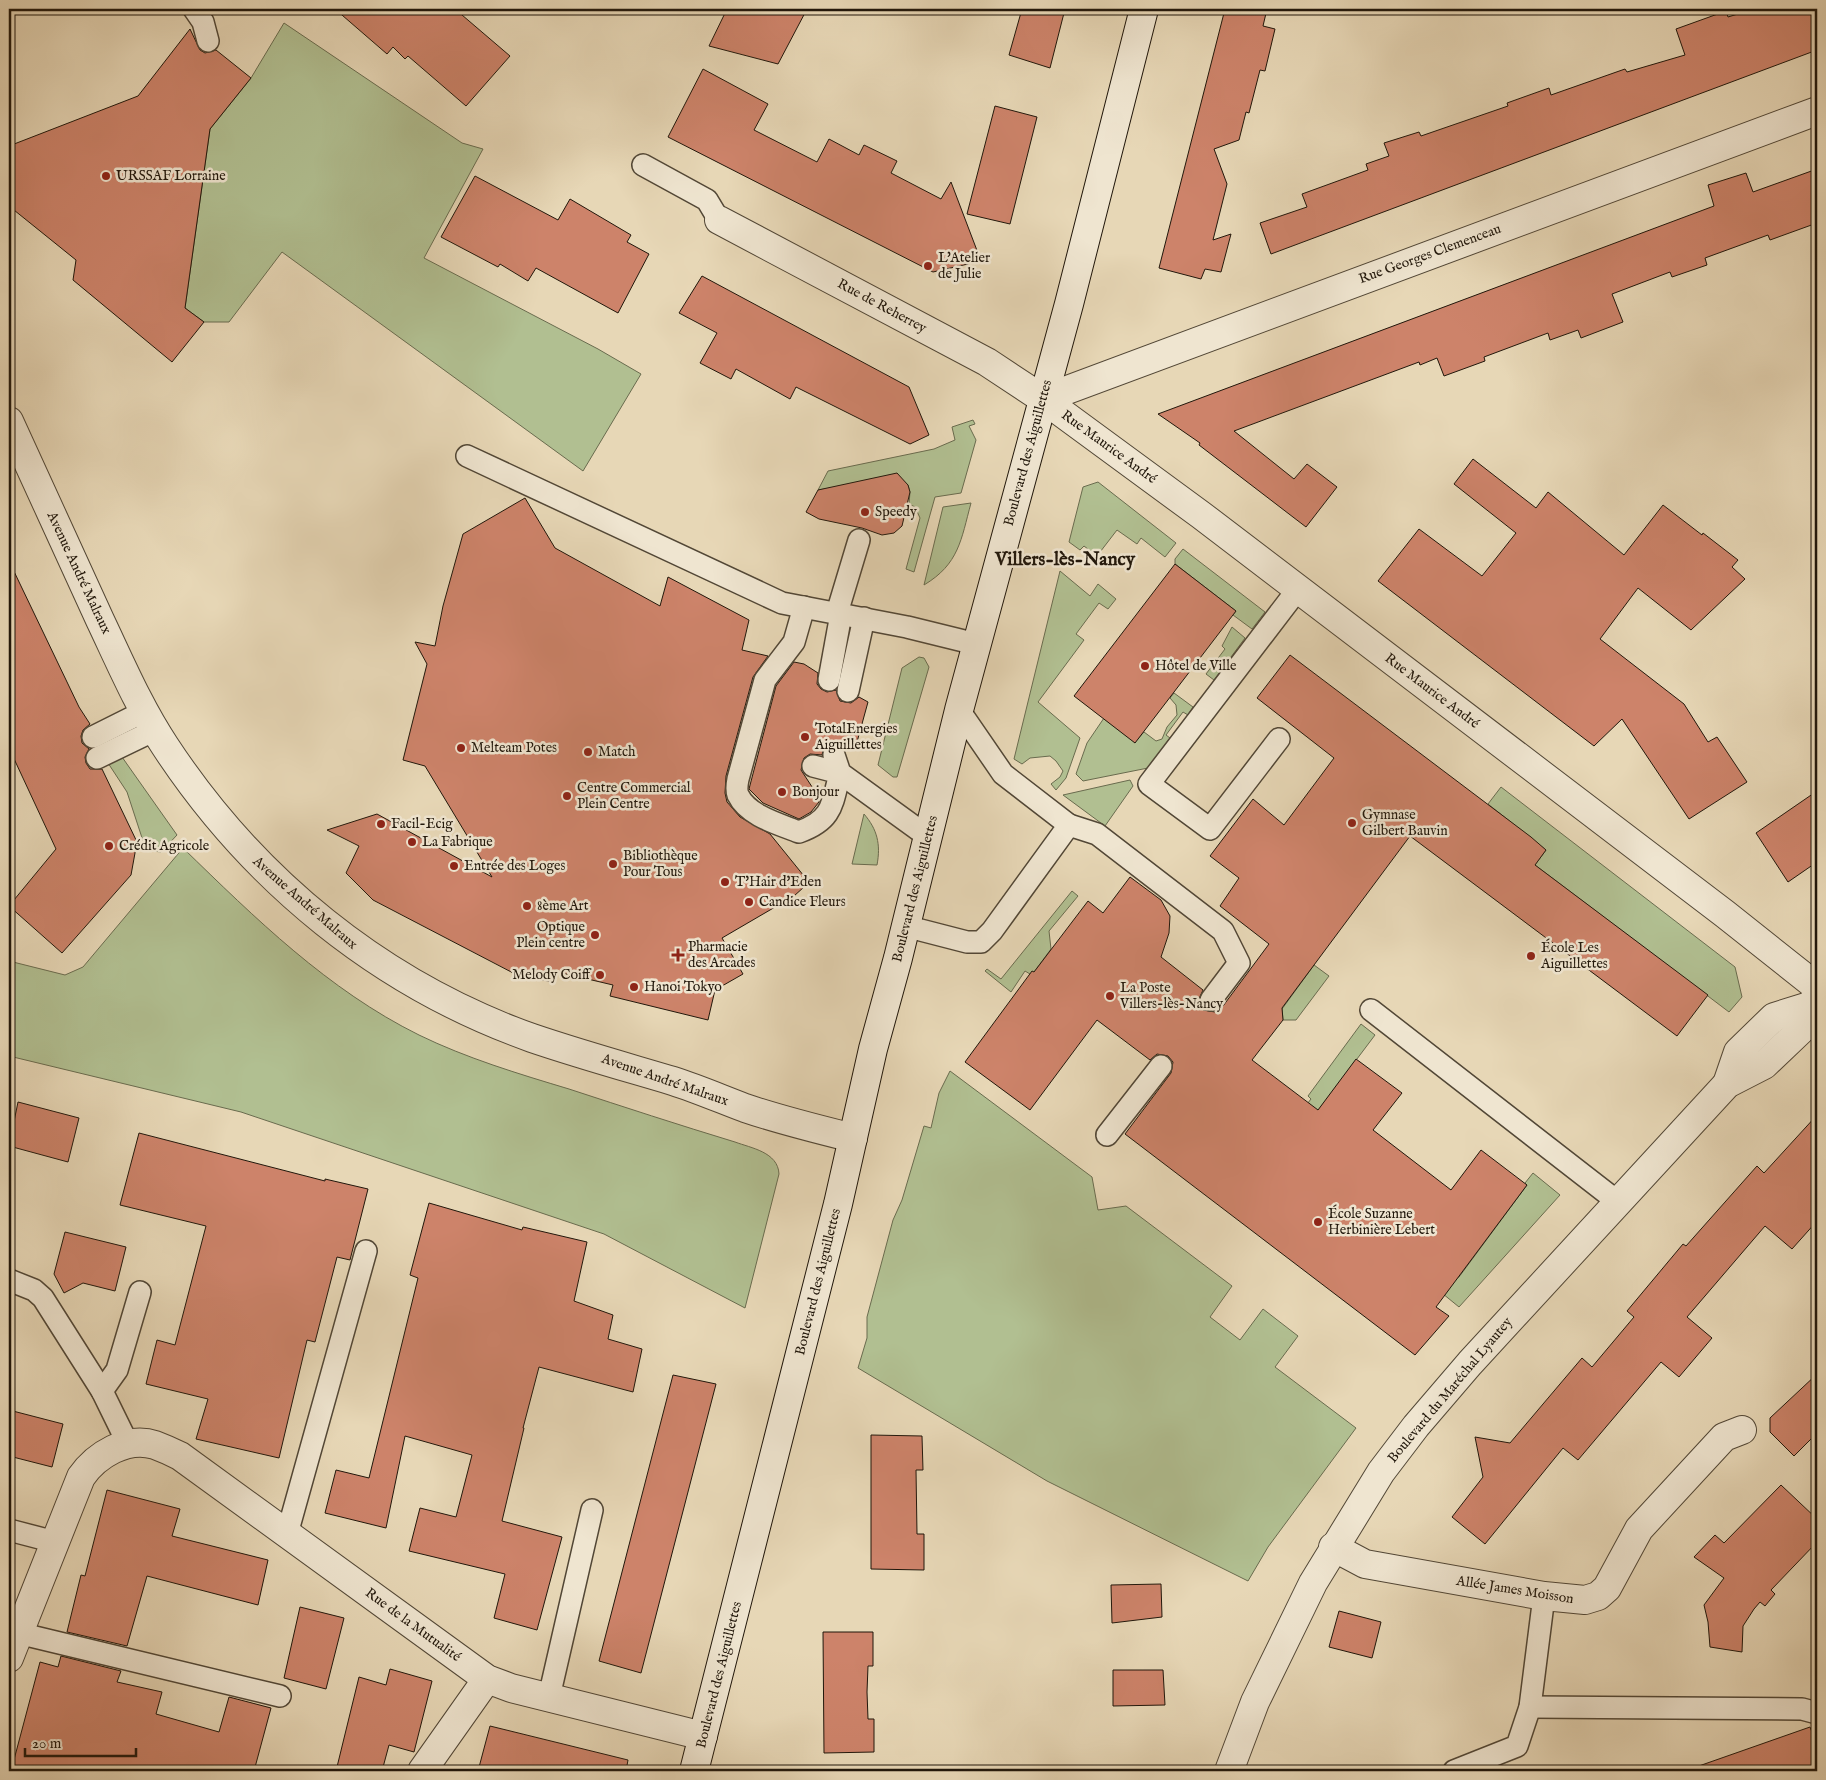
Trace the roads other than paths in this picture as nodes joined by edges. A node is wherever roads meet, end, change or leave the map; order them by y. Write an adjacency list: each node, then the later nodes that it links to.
1 (194, 9): 3 (lane)
2 (1144, 9): 7 (street, Boulevard des Aiguillettes)
3 (208, 41)
4 (1817, 111): 7 (street, Rue Georges Clemenceau)
5 (643, 165): 6 (lane)
6 (719, 220): 7 (street, Rue de Reherrey)
7 (1043, 399): 11 (street, Rue Maurice André); 15 (street, Boulevard des Aiguillettes)
8 (9, 421): 19 (street, Avenue André Malraux)
9 (467, 456): 12 (lane)
10 (859, 540): 13 (lane)
11 (1298, 589): 21 (lane); 28 (street, Rue Maurice André)
12 (804, 607): 13 (lane); 23 (lane)
13 (839, 613): 14 (lane); 16 (lane)
14 (864, 618): 15 (lane); 17 (lane)
15 (976, 644): 18 (street, Boulevard des Aiguillettes)
16 (829, 680)
17 (848, 691)
18 (959, 710): 25 (lane); 26 (street, Boulevard des Aiguillettes)
19 (150, 720): 20 (lane); 22 (lane); 33 (street, Avenue André Malraux)
20 (93, 737)
21 (1279, 739)
22 (97, 758)
23 (837, 764): 24 (lane); 26 (lane)
24 (813, 766)
25 (1069, 825): 27 (lane); 29 (lane)
26 (927, 836): 27 (street, Boulevard des Aiguillettes)
27 (905, 926): 33 (street, Boulevard des Aiguillettes)
28 (1814, 997): 34 (street, Boulevard du Maréchal Lyautey)
29 (1211, 1000)
30 (1371, 1010): 34 (lane)
31 (1160, 1066): 32 (lane)
32 (1107, 1135)
33 (853, 1138): 53 (street, Boulevard des Aiguillettes)
34 (1618, 1202): 45 (street, Boulevard du Maréchal Lyautey)
35 (366, 1251): 43 (lane)
36 (9, 1280): 38 (lane)
37 (140, 1292): 38 (lane)
38 (102, 1391): 40 (lane)
39 (1742, 1430): 46 (street, Allée James Moisson)
40 (128, 1444): 43 (street, Rue de la Mutualité); 44 (street, Rue de la Mutualité)
41 (592, 1510): 50 (lane)
42 (9, 1530): 44 (lane)
43 (286, 1534): 48 (street, Rue de la Mutualité)
44 (55, 1542): 47 (street, Rue de la Mutualité)
45 (1333, 1547): 46 (street, Allée James Moisson); 56 (street, Boulevard du Maréchal Lyautey)
46 (1544, 1596): 51 (lane)
47 (14, 1646): 49 (lane, Rue de la Mutualité)
48 (487, 1679): 50 (street, Rue de la Mutualité); 54 (street)
49 (280, 1696)
50 (548, 1697): 53 (street, Rue de la Mutualité)
51 (1530, 1707): 52 (lane); 57 (lane)
52 (1817, 1713)
53 (703, 1736): 55 (street, Boulevard des Aiguillettes)
54 (422, 1771)
55 (694, 1771)
56 (1229, 1771)
57 (1454, 1771)

